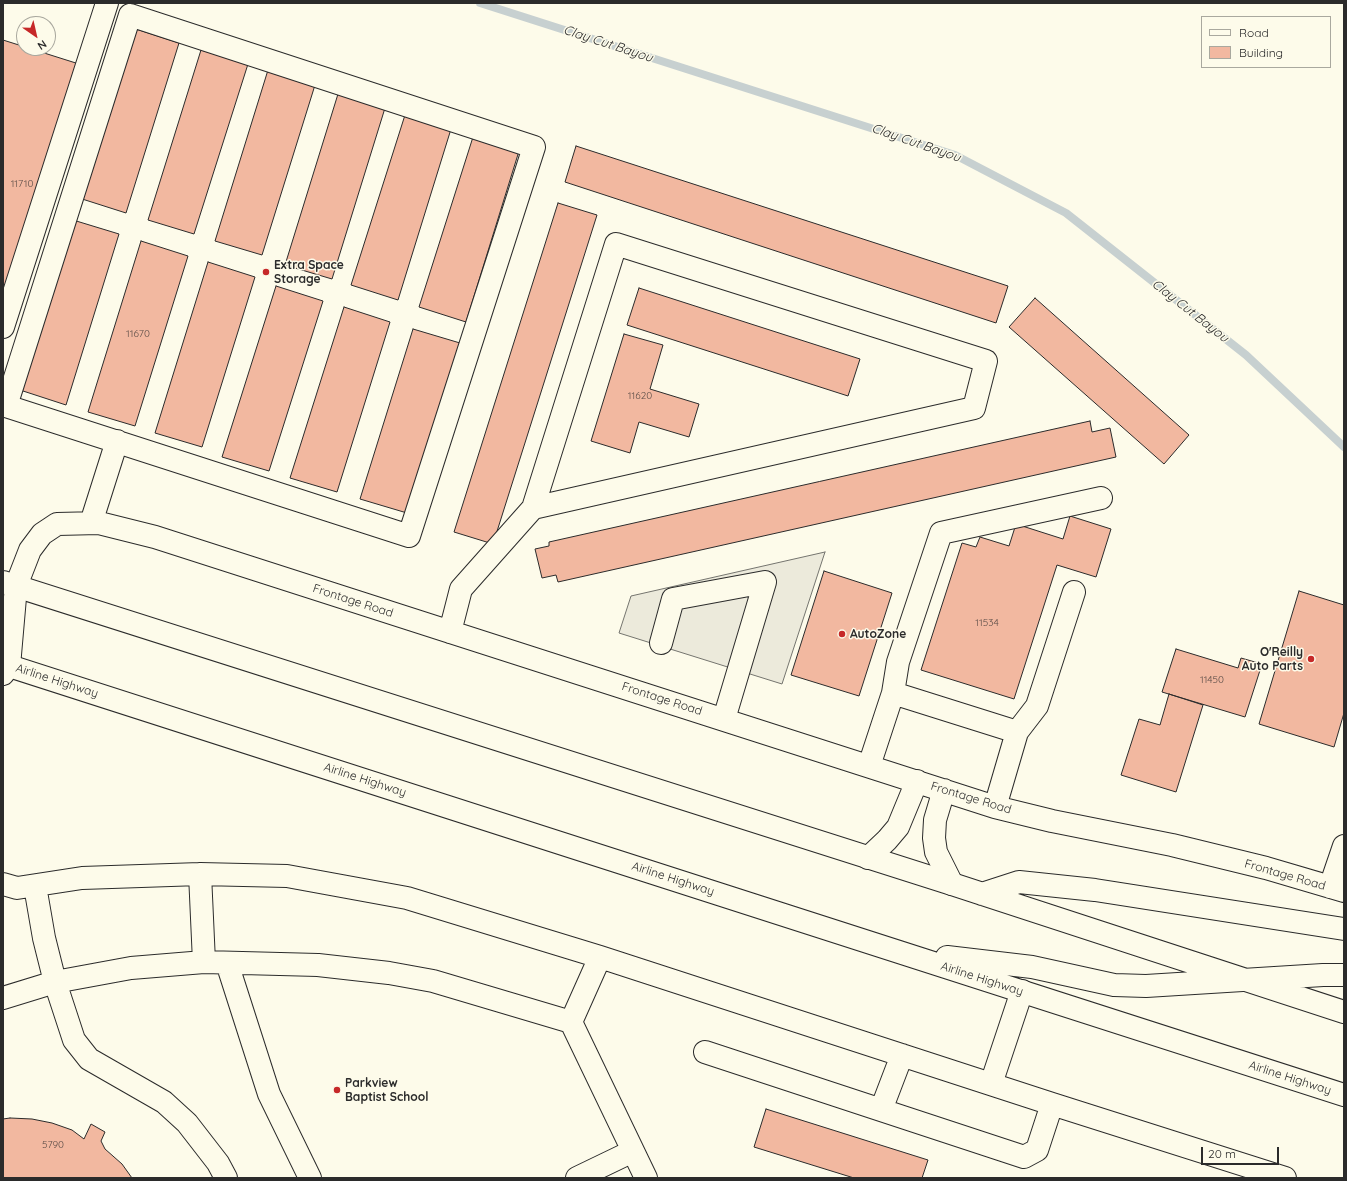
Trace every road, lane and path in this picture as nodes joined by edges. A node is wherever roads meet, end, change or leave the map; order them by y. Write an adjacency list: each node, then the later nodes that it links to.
1 (107, 3): 2 (main road)
2 (3, 328)
3 (117, 442): 3 (main road); 6 (main road)
4 (1100, 498): 12 (main road)
5 (533, 508): 5 (main road); 9 (main road)
6 (91, 523): 7 (main road, Frontage Road); 9 (main road, Frontage Road)
7 (9, 584): 11 (main road, Frontage Road); 20 (main road)
8 (1074, 592): 14 (main road)
9 (450, 632): 13 (main road, Frontage Road)
10 (661, 643): 13 (main road)
11 (5, 668): 28 (main road, Airline Highway)
12 (893, 694): 14 (main road); 15 (main road)
13 (724, 719): 15 (main road, Frontage Road)
14 (1018, 732): 18 (main road)
15 (869, 766): 16 (main road, Frontage Road)
16 (917, 781): 17 (main road, Frontage Road); 20 (main road)
17 (944, 790): 18 (main road, Frontage Road); 23 (main road)
18 (996, 807): 25 (main road, Frontage Road)
19 (1344, 846): 25 (main road)
20 (868, 858): 23 (main road)
21 (200, 874): 24 (main road); 29 (main road); 30 (main road)
22 (3, 884): 24 (main road)
23 (952, 884): 26 (main road)
24 (35, 886): 34 (main road)
25 (1337, 889)
26 (982, 894): 27 (main road); 33 (main road)
27 (1344, 929)
28 (898, 952): 33 (main road); 35 (main road, Airline Highway)
29 (600, 957): 38 (main road); 40 (main road)
30 (204, 962): 31 (main road); 34 (main road)
31 (228, 963): 38 (main road); 47 (main road)
32 (1344, 975): 33 (main road)
33 (1243, 980): 37 (main road)
34 (55, 982): 36 (main road); 46 (main road)
35 (1022, 991): 41 (main road); 42 (main road, Airline Highway)
36 (3, 998)
37 (1344, 1012)
38 (571, 1022): 45 (main road)
39 (705, 1052): 44 (main road)
40 (902, 1055): 41 (main road); 44 (main road)
41 (991, 1084): 43 (main road)
42 (1344, 1095)
43 (1052, 1104): 44 (main road); 50 (main road)
44 (881, 1110)
45 (634, 1151): 48 (main road); 49 (main road)
46 (226, 1178)
47 (310, 1178)
48 (577, 1178)
49 (646, 1178)
50 (1285, 1178)

